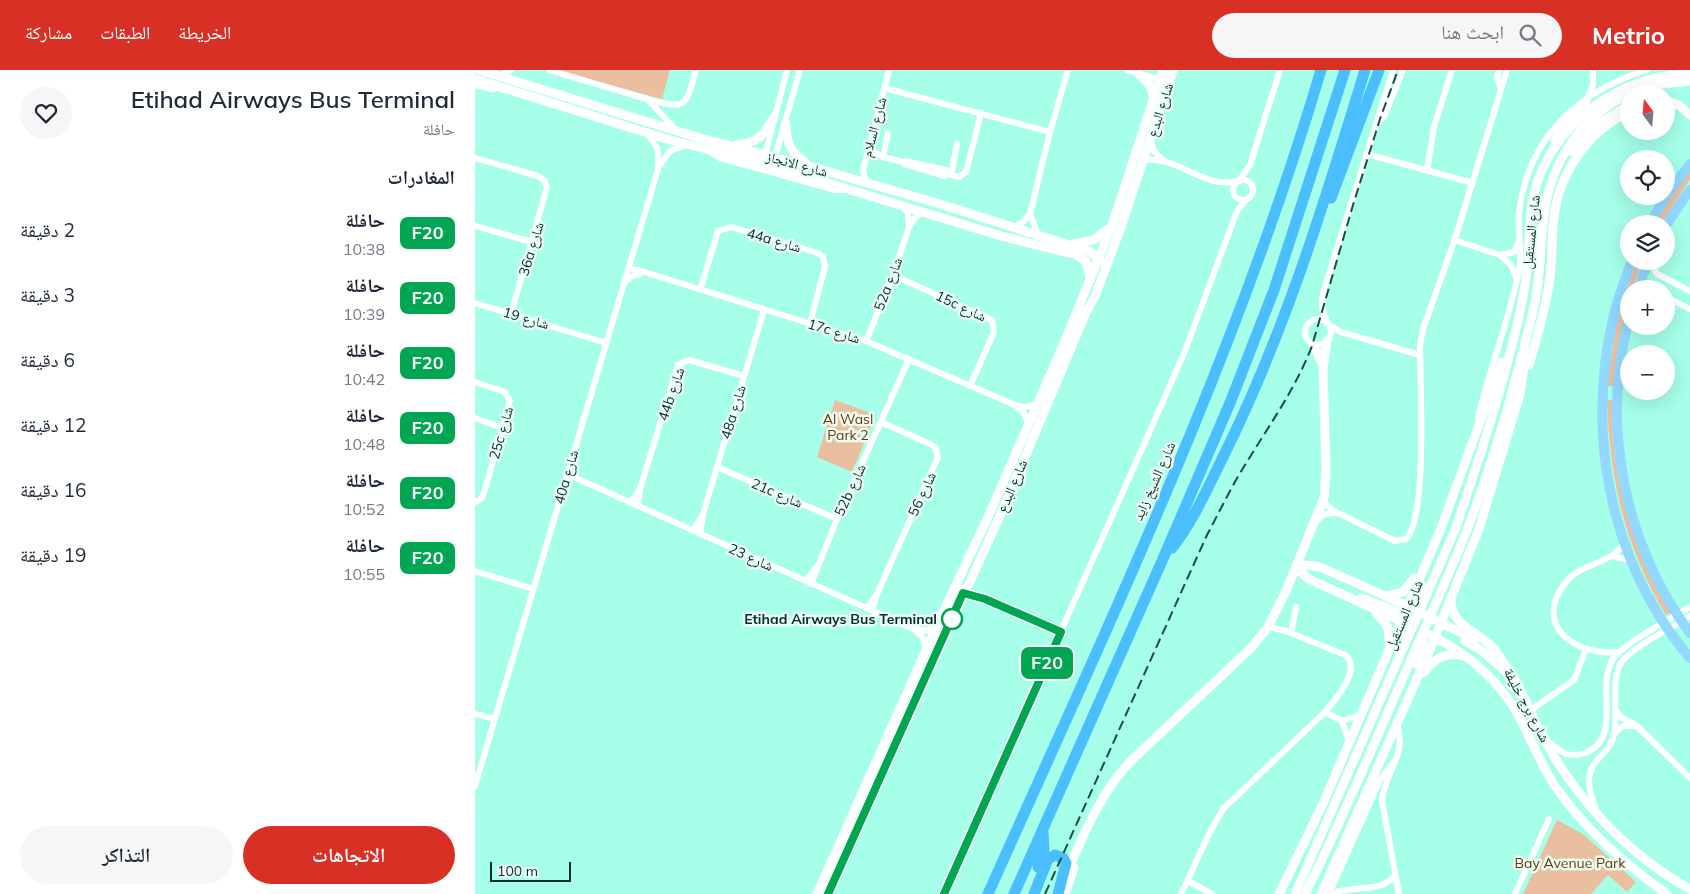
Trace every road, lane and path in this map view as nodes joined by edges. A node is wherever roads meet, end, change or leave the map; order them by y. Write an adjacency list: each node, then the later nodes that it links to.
1 (481, 70): 26 (street, شارع الانجاز)
2 (511, 70): 26 (street)
3 (549, 70): 37 (street)
4 (696, 70): 37 (street)
5 (787, 70): 44 (street)
6 (800, 70): 46 (street)
7 (889, 70): 34 (street, شارع السلام)
8 (1068, 70): 50 (street)
9 (1127, 70): 24 (street)
10 (1163, 70): 28 (street, شارع البدع)
11 (1172, 70): 30 (street, شارع البدع)
12 (1280, 70): 72 (street)
13 (1321, 70): 232 (highway, شارع الشيخ زايد)
14 (1345, 70): 158 (highway)
15 (1365, 70): 91 (highway)
16 (1379, 70): 91 (highway)
17 (1393, 70): 47 (street)
18 (1403, 70): 47 (street)
19 (1452, 70): 70 (street)
20 (1499, 70): 35 (street)
21 (1507, 70): 35 (street)
22 (1593, 70): 39 (street)
23 (1647, 70): 39 (street)
24 (1139, 74): 28 (street); 36 (street)
25 (1690, 74): 59 (street, شارع المستقبل)
26 (500, 76): 48 (street, شارع الانجاز)
27 (475, 79): 33 (street, شارع الانجاز)
28 (1160, 80): 30 (street); 36 (street, شارع البدع)
29 (1690, 80): 32 (street, شارع المستقبل)
30 (1169, 82): 52 (street, شارع البدع)
31 (475, 85): 33 (street)
32 (1658, 85)
33 (501, 87): 51 (street, شارع الانجاز)
34 (884, 88): 42 (street); 57 (street, شارع السلام)
35 (1501, 89): 74 (street)
36 (1154, 98): 86 (street, شارع البدع)
37 (647, 99): 48 (street)
38 (1620, 99): 65 (street, شارع المستقبل)
39 (1586, 101): 59 (street); 93 (street)
40 (1675, 102): 43 (street)
41 (1620, 111): 65 (street)
42 (981, 113): 50 (street); 71 (street)
43 (1690, 115)
44 (774, 117): 55 (street); 62 (street)
45 (1620, 117): 131 (street)
46 (786, 123): 66 (street); 68 (street)
47 (1376, 124): 58 (street)
48 (677, 131): 55 (street, شارع الانجاز)
49 (887, 132): 60 (street)
50 (1050, 132): 83 (street)
51 (646, 133): 53 (street, شارع الانجاز); 69 (street, 40a شارع)
52 (1151, 141): 63 (street, شارع البدع); 64 (street)
53 (687, 144): 56 (street, شارع الانجاز); 69 (street, 40a شارع)
54 (957, 144): 71 (street)
55 (731, 146): 62 (street, شارع الانجاز)
56 (706, 148): 62 (street, شارع الانجاز); 77 (street, شارع الانجاز)
57 (868, 148): 60 (street); 75 (street, شارع السلام)
58 (1367, 154): 70 (street); 116 (street)
59 (1548, 154): 117 (street, شارع المستقبل)
60 (881, 156): 71 (street)
61 (475, 158): 94 (street, 36a شارع)
62 (764, 159): 66 (street, شارع الانجاز)
63 (1144, 160): 64 (street); 114 (street, شارع البدع)
64 (1164, 160): 73 (street)
65 (1561, 160): 118 (street, شارع المستقبل)
66 (774, 161): 68 (street, شارع الانجاز); 77 (street, شارع الانجاز)
67 (1690, 164): 76 (main road)
68 (812, 166): 75 (street, شارع الانجاز)
69 (658, 168): 97 (street, 40a شارع)
70 (1427, 170): 74 (street)
71 (950, 174)
72 (1238, 181): 73 (street); 79 (street); 80 (street)
73 (1220, 183): 79 (street)
74 (1473, 183): 92 (street)
75 (867, 184): 89 (street, شارع الانجاز)
76 (1675, 184)
77 (851, 190): 81 (street, شارع الانجاز)
78 (1690, 190): 84 (main road)
79 (1234, 196): 80 (street); 85 (street)
80 (1245, 200): 85 (street)
81 (902, 206): 82 (street, شارع الانجاز); 88 (street)
82 (923, 212): 88 (street, 52a شارع); 104 (street, شارع الانجاز)
83 (1030, 214): 89 (street); 90 (street)
84 (1673, 215)
85 (1234, 220): 186 (street)
86 (1111, 225): 95 (street, شارع الانجاز); 98 (street, شارع البدع)
87 (475, 226): 94 (street)
88 (909, 227): 103 (street, 52a شارع)
89 (1011, 227): 90 (street, شارع الانجاز)
90 (1038, 235): 95 (street, شارع الانجاز)
91 (1311, 240): 158 (highway)
92 (1455, 240): 96 (street); 125 (street)
93 (1519, 240): 96 (street); 105 (street)
94 (532, 242): 113 (street, 36a شارع)
95 (1068, 244): 98 (street)
96 (1500, 255): 105 (street)
97 (632, 256): 99 (street, 40a شارع); 102 (street)
98 (1099, 257): 104 (street, شارع البدع); 114 (street)
99 (628, 269): 102 (street, 17c شارع); 106 (street, 40a شارع)
100 (1629, 270): 154 (main road)
101 (1655, 270): 107 (street)
102 (643, 273): 106 (street); 108 (street, 17c شارع)
103 (893, 275): 123 (street, 52a شارع); 130 (street, 15c شارع)
104 (1090, 279): 132 (street, شارع البدع)
105 (1517, 280): 138 (street)
106 (624, 283): 122 (street, 40a شارع)
107 (1689, 289)
108 (700, 290): 112 (street, 17c شارع); 115 (street, 44a شارع)
109 (1675, 302): 111 (street)
110 (475, 303): 113 (street, شارع 19)
111 (1690, 309)
112 (764, 310): 115 (street, 17c شارع); 128 (street, 48a شارع)
113 (511, 314): 122 (street, شارع 19)
114 (1085, 315): 163 (street, شارع البدع)
115 (810, 323): 123 (street, 17c شارع)
116 (1329, 324): 119 (street); 121 (street); 124 (street)
117 (1516, 330): 138 (street, شارع المستقبل); 222 (street, شارع المستقبل)
118 (1527, 333): 131 (street, شارع المستقبل); 224 (street, شارع المستقبل)
119 (1349, 334): 121 (street); 125 (street)
120 (1626, 335): 178 (main road)
121 (1328, 340): 124 (street); 127 (street)
122 (607, 341): 140 (street, 40a شارع)
123 (866, 341): 126 (street, 17c شارع)
124 (1313, 344): 127 (street)
125 (1420, 352): 146 (street)
126 (909, 359): 130 (street, 17c شارع); 135 (street, 52b شارع)
127 (1323, 369): 143 (street)
128 (744, 376): 139 (street, 48a شارع); 141 (street, 44b شارع)
129 (475, 382): 137 (street, 25c شارع)
130 (970, 386): 133 (street, 17c شارع)
131 (1520, 394): 171 (street, شارع المستقبل)
132 (1038, 404): 133 (street, 17c شارع); 136 (street, شارع البدع)
133 (1015, 405): 136 (street)
134 (475, 418): 137 (street)
135 (881, 422): 148 (street, 52b شارع); 176 (street, شارع 56)
136 (1028, 424): 153 (street, شارع البدع)
137 (503, 428): 142 (street, 25c شارع)
138 (1473, 443): 151 (street, شارع المستقبل)
139 (717, 467): 147 (street, 48a شارع); 148 (street, 21c شارع)
140 (567, 476): 144 (street, شارع 23); 166 (street, 40a شارع)
141 (641, 489): 144 (street, 44b شارع); 145 (street, 44b شارع)
142 (475, 502)
143 (1323, 502): 146 (street); 149 (street)
144 (630, 503): 145 (street, شارع 23)
145 (638, 506): 150 (street, شارع 23)
146 (1339, 513): 149 (street)
147 (703, 514): 150 (street, 48a شارع); 152 (street, 48a شارع)
148 (837, 519): 165 (street, 52b شارع)
149 (1315, 522): 155 (street)
150 (693, 531): 152 (street, شارع 23)
151 (1440, 531): 157 (street, شارع المستقبل); 180 (street)
152 (700, 534): 165 (street, شارع 23)
153 (975, 541): 169 (street); 181 (street, شارع البدع)
154 (1625, 542): 156 (street); 159 (main road)
155 (1305, 547): 160 (street); 161 (street)
156 (1612, 556): 159 (street); 189 (street)
157 (1429, 558): 170 (street); 177 (street, شارع المستقبل)
158 (1162, 561): 220 (highway)
159 (1633, 562): 182 (main road)
160 (1297, 566): 161 (street); 164 (street); 167 (street)
161 (1320, 566): 170 (street)
162 (475, 571): 166 (street)
163 (971, 577): 169 (street, شارع البدع); 172 (street)
164 (1309, 579): 167 (street); 168 (street)
165 (809, 582): 176 (street, شارع 23)
166 (534, 587): 207 (street, 40a شارع)
167 (1286, 591): 179 (street)
168 (1337, 592): 174 (street); 177 (street)
169 (963, 593): 172 (street); 221 (street, شارع البدع)
170 (1387, 596): 177 (street)
171 (1451, 598): 185 (street, شارع المستقبل); 194 (street)
172 (985, 599): 186 (street)
173 (1296, 607): 187 (street)
174 (1369, 607): 177 (street); 193 (street)
175 (1690, 607): 178 (street)
176 (870, 610): 184 (street, شارع 23)
177 (1404, 614): 180 (street); 180 (street); 193 (street, شارع المستقبل)
178 (1683, 617): 182 (street); 188 (main road)
179 (1273, 618): 183 (street); 187 (street)
180 (1422, 622): 185 (street); 185 (street, شارع برج خليفة); 201 (street)
181 (937, 626): 184 (street, شارع 23); 190 (street, شارع البدع)
182 (1666, 626): 192 (street); 195 (main road); 203 (street)
183 (1268, 627): 187 (street); 217 (street)
184 (911, 628): 190 (street, شارع 23)
185 (1438, 629): 194 (street, شارع برج خليفة); 196 (street, شارع برج خليفة); 198 (street); 199 (street, شارع المستقبل)
186 (1061, 632): 231 (street)
187 (1288, 632): 200 (street)
188 (1690, 633)
189 (1586, 649): 191 (street); 202 (street)
190 (926, 650): 219 (street, شارع البدع)
191 (1598, 651): 192 (street); 197 (street)
192 (1619, 652): 197 (street)
193 (1388, 653): 205 (street, شارع المستقبل)
194 (1496, 653): 198 (street, شارع برج خليفة)
195 (1690, 658)
196 (1472, 660): 199 (street); 225 (street, شارع برج خليفة)
197 (1610, 665): 211 (street)
198 (1512, 677): 202 (street, شارع برج خليفة)
199 (1413, 686): 201 (street, شارع المستقبل)
200 (1326, 710): 206 (street); 226 (street)
201 (1401, 710): 208 (street, شارع المستقبل)
202 (1531, 710): 211 (street, شارع برج خليفة)
203 (1616, 710): 209 (street); 210 (street)
204 (475, 715): 207 (street)
205 (1360, 715): 206 (street); 212 (street, شارع المستقبل)
206 (1341, 720): 212 (street)
207 (494, 721): 215 (street, 40a شارع)
208 (1395, 723): 213 (street); 245 (street, شارع المستقبل)
209 (1638, 728): 210 (street); 214 (street)
210 (1614, 734): 216 (street)
211 (1543, 737): 216 (street, شارع برج خليفة)
212 (1349, 741): 240 (street, شارع المستقبل)
213 (1396, 762): 223 (street); 246 (street)
214 (1690, 778)
215 (475, 786)
216 (1597, 813): 228 (street, شارع برج خليفة)
217 (1095, 815): 236 (street); 237 (street)
218 (1549, 819): 249 (street)
219 (847, 825): 221 (street); 229 (street, شارع البدع)
220 (1043, 830): 233 (highway); 234 (highway)
221 (843, 860): 230 (street, شارع البدع)
222 (1303, 871): 241 (street); 242 (street, شارع المستقبل)
223 (1395, 875): 227 (street); 248 (street)
224 (1315, 876): 243 (street, شارع المستقبل); 244 (street)
225 (1647, 878): 250 (street); 251 (street, شارع برج خليفة)
226 (1187, 883): 238 (street); 239 (street)
227 (1382, 889): 246 (street); 247 (street)
228 (1690, 889)
229 (817, 894)
230 (828, 894)
231 (944, 894)
232 (988, 894)
233 (1014, 894)
234 (1027, 894)
235 (1034, 894): 236 (highway)
236 (1059, 894)
237 (1065, 894)
238 (1181, 894)
239 (1212, 894)
240 (1279, 894)
241 (1289, 894)
242 (1295, 894)
243 (1305, 894)
244 (1309, 894)
245 (1321, 894)
246 (1330, 894)
247 (1374, 894)
248 (1399, 894)
249 (1515, 894)
250 (1660, 894)
251 (1667, 894)

